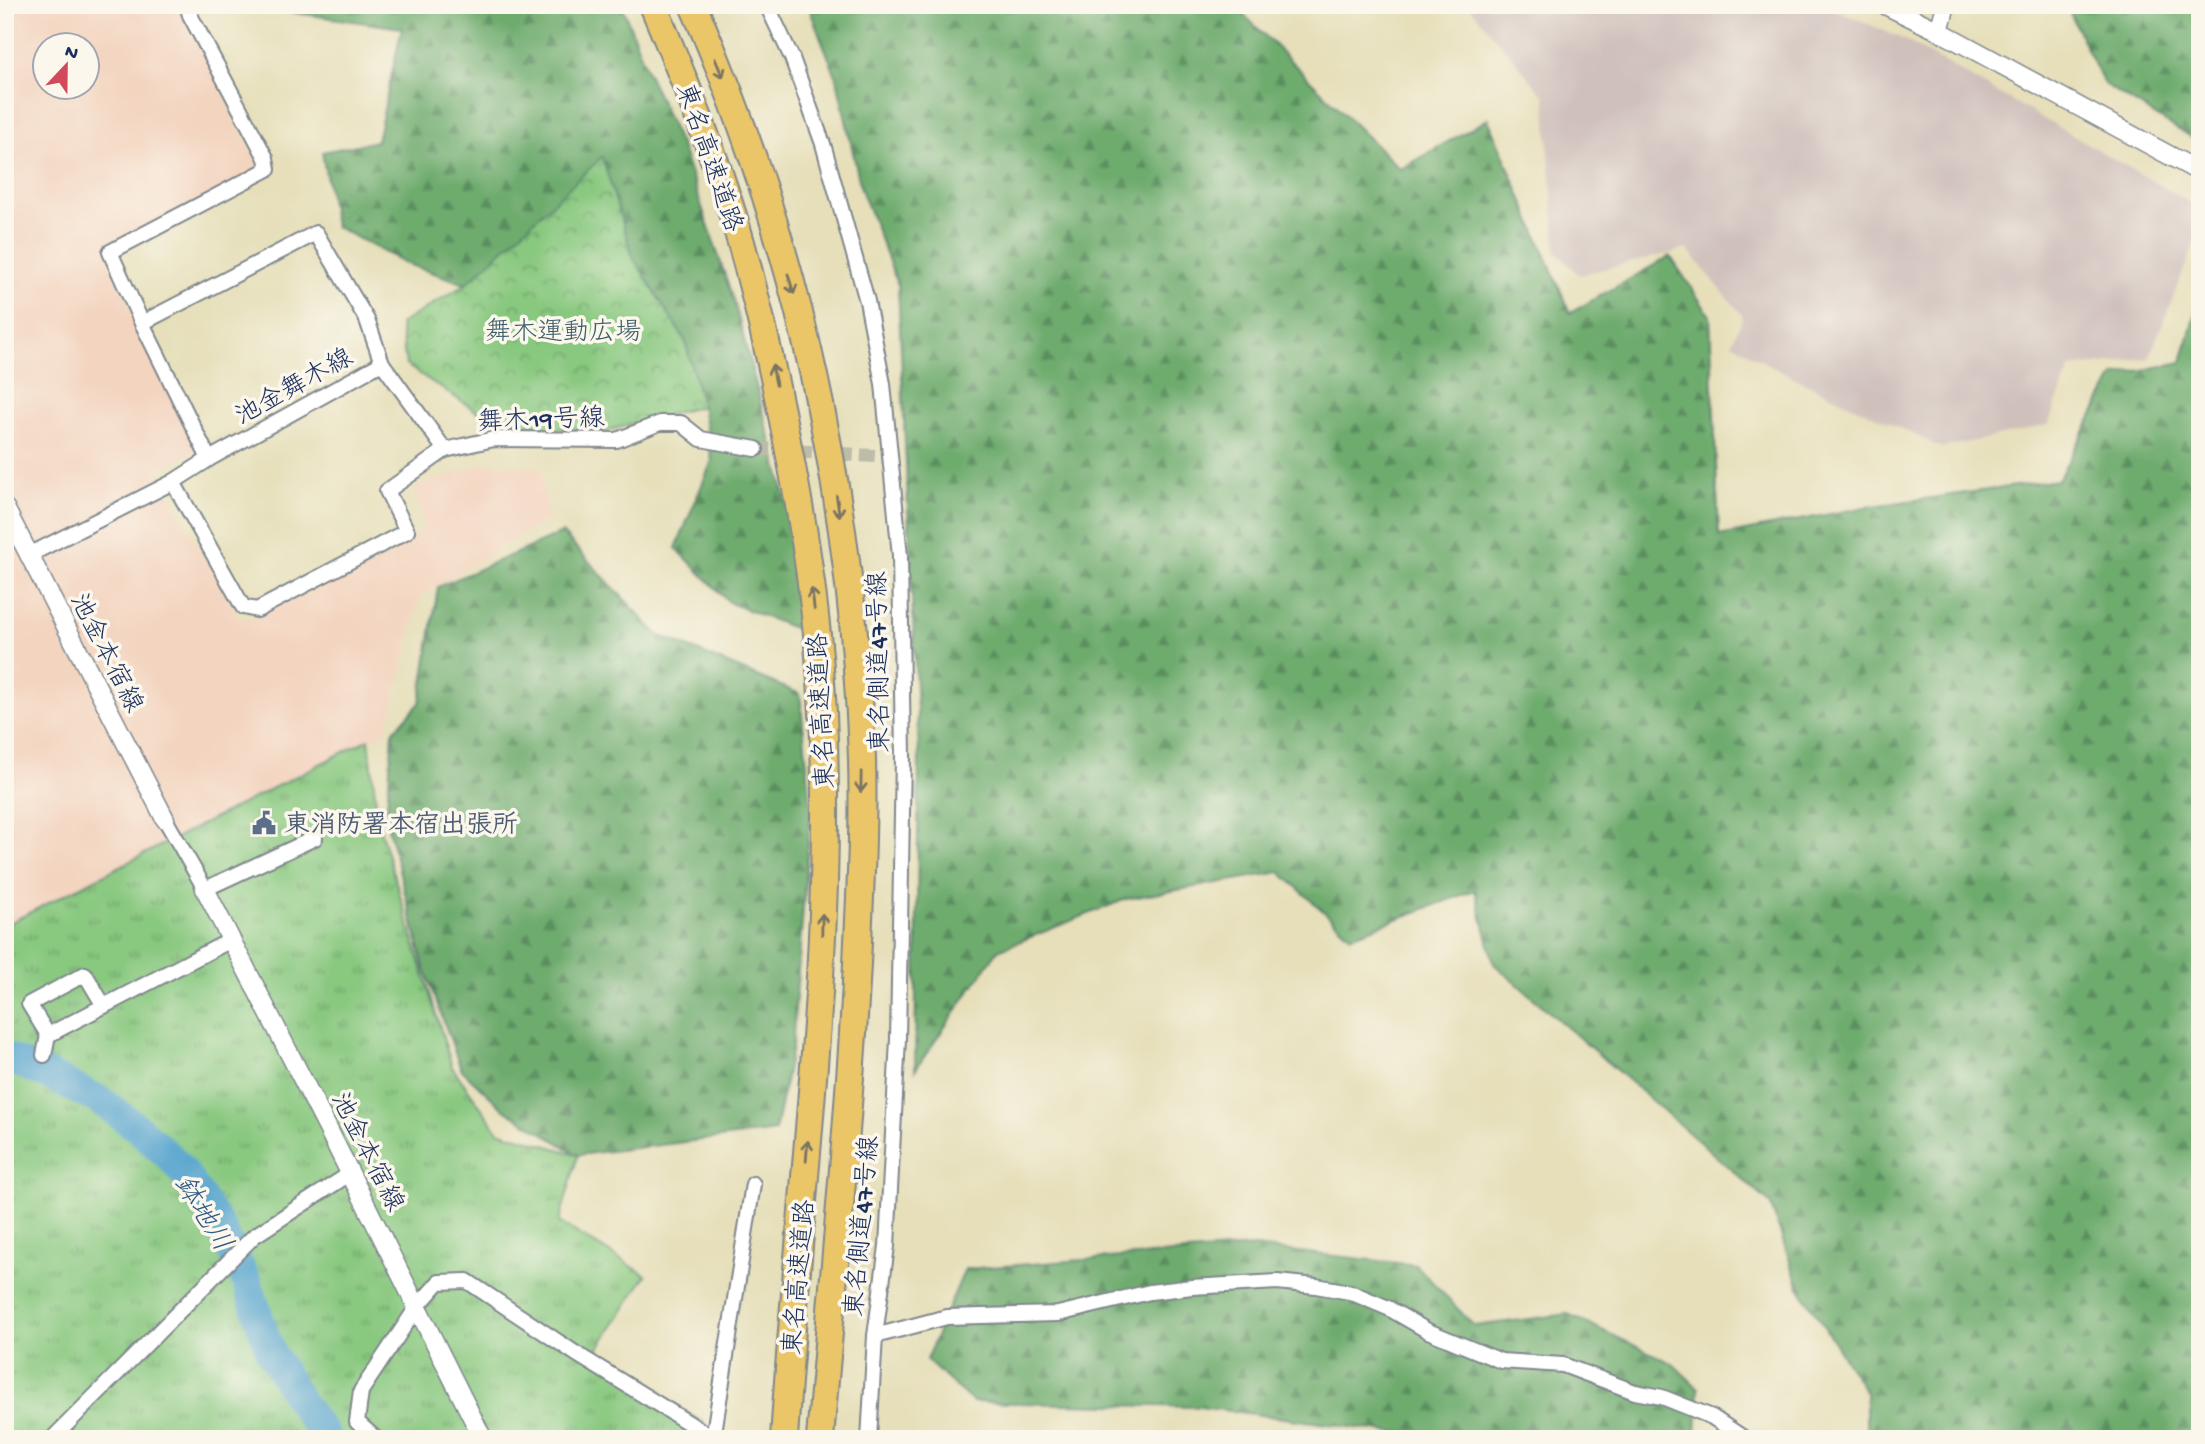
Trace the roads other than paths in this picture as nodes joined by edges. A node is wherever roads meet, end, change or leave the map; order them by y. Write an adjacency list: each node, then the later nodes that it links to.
1 (187, 5): 9 (street)
2 (653, 5): 32 (highway, 東名高速道路, one-way to 2)
3 (693, 5): 33 (highway, 東名高速道路, one-way to 33)
4 (767, 5): 27 (street, 東名側道47号線)
5 (1885, 5): 7 (street)
6 (1946, 5): 7 (street)
7 (1939, 31): 8 (street)
8 (2200, 172)
9 (142, 323): 10 (street, 池金舞木線); 13 (street)
10 (382, 363): 12 (street); 13 (street, 池金舞木線)
11 (756, 449): 12 (street, 舞木19号線)
12 (445, 450): 14 (street)
13 (209, 458): 14 (street, 池金舞木線)
14 (173, 482): 16 (street)
15 (5, 508): 16 (street, 池金本宿線)
16 (29, 555): 17 (street, 池金本宿線)
17 (165, 819): 19 (street)
18 (315, 838): 19 (street)
19 (205, 888): 20 (street, 池金本宿線)
20 (231, 940): 21 (street); 24 (street, 池金本宿線)
21 (104, 1006): 22 (street); 22 (street)
22 (48, 1035): 23 (street)
23 (44, 1055)
24 (351, 1173): 26 (street, 池金本宿線); 29 (street)
25 (753, 1184): 28 (street)
26 (417, 1307): 28 (street); 30 (street); 31 (street, 池金本宿線)
27 (876, 1336): 34 (street, 東名側道47号線); 35 (street)
28 (713, 1438)
29 (52, 1439)
30 (376, 1439)
31 (484, 1439)
32 (784, 1439)
33 (820, 1439)
34 (869, 1439)
35 (1745, 1439)

